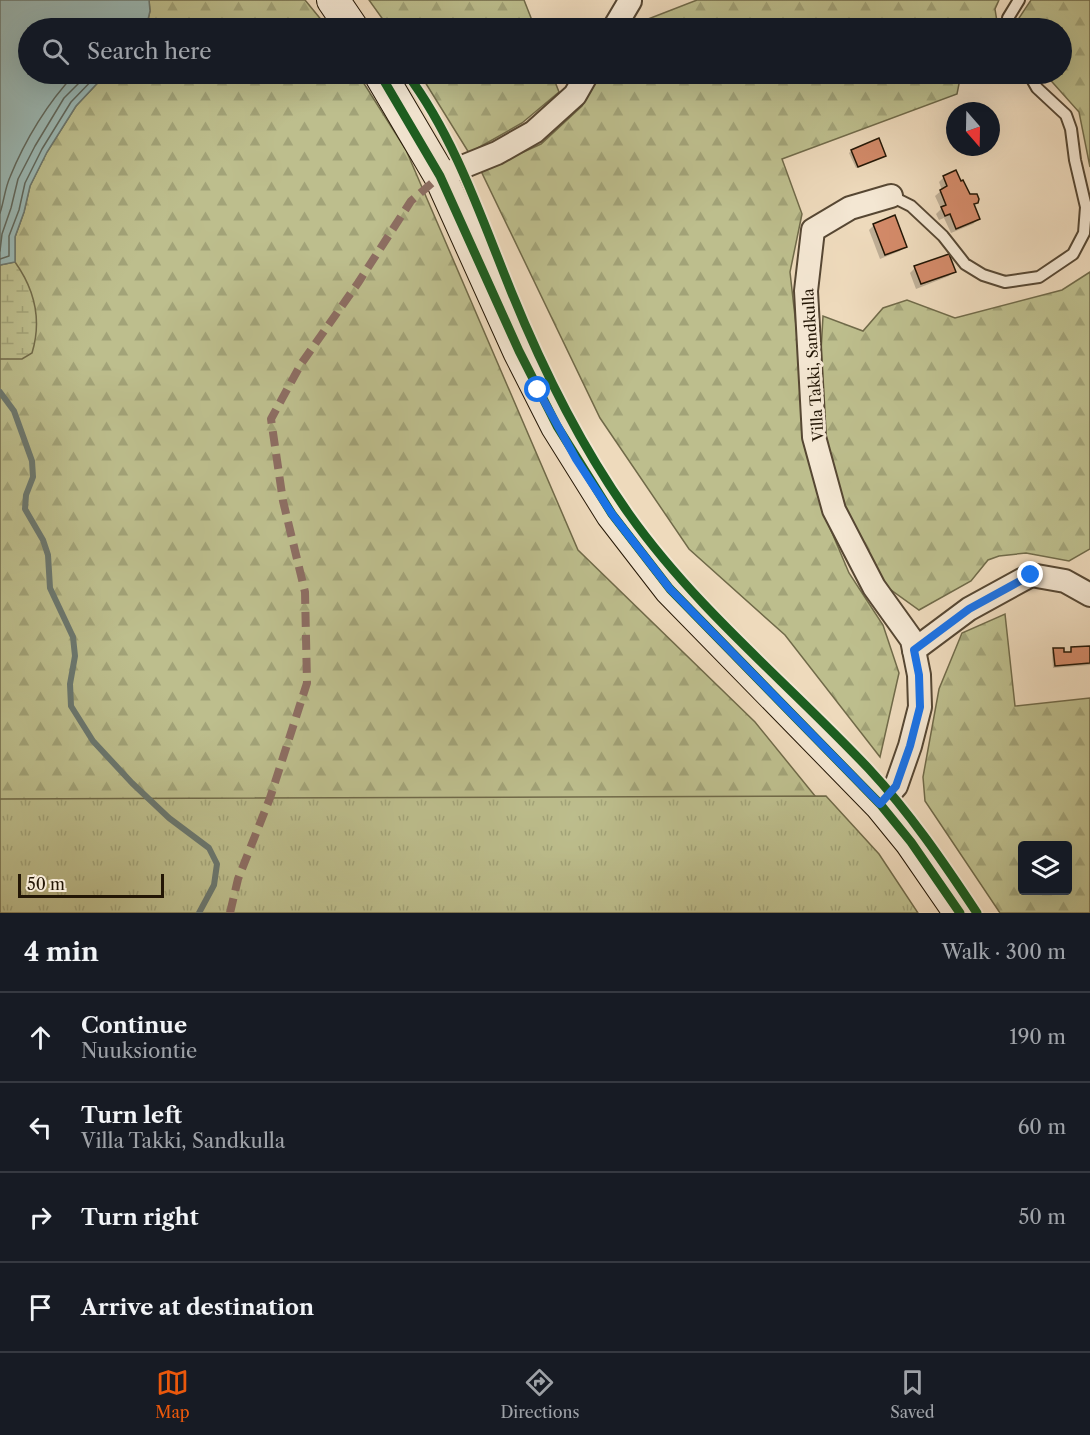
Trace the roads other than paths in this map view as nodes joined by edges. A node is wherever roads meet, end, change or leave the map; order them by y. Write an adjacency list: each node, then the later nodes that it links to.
1 (333, 0): 4 (street)
2 (1019, 0): 6 (lane)
3 (630, 1): 5 (street)
4 (345, 18)
5 (620, 18)
6 (1008, 18)
7 (386, 84): 10 (street)
8 (581, 84): 10 (street)
9 (1035, 84): 11 (lane)
10 (440, 176): 14 (street)
11 (891, 196): 13 (street, Villa Takki, Sandkulla)
12 (1090, 595): 13 (street)
13 (914, 650): 14 (street, Villa Takki, Sandkulla)
14 (880, 804): 15 (street)
15 (960, 913)

